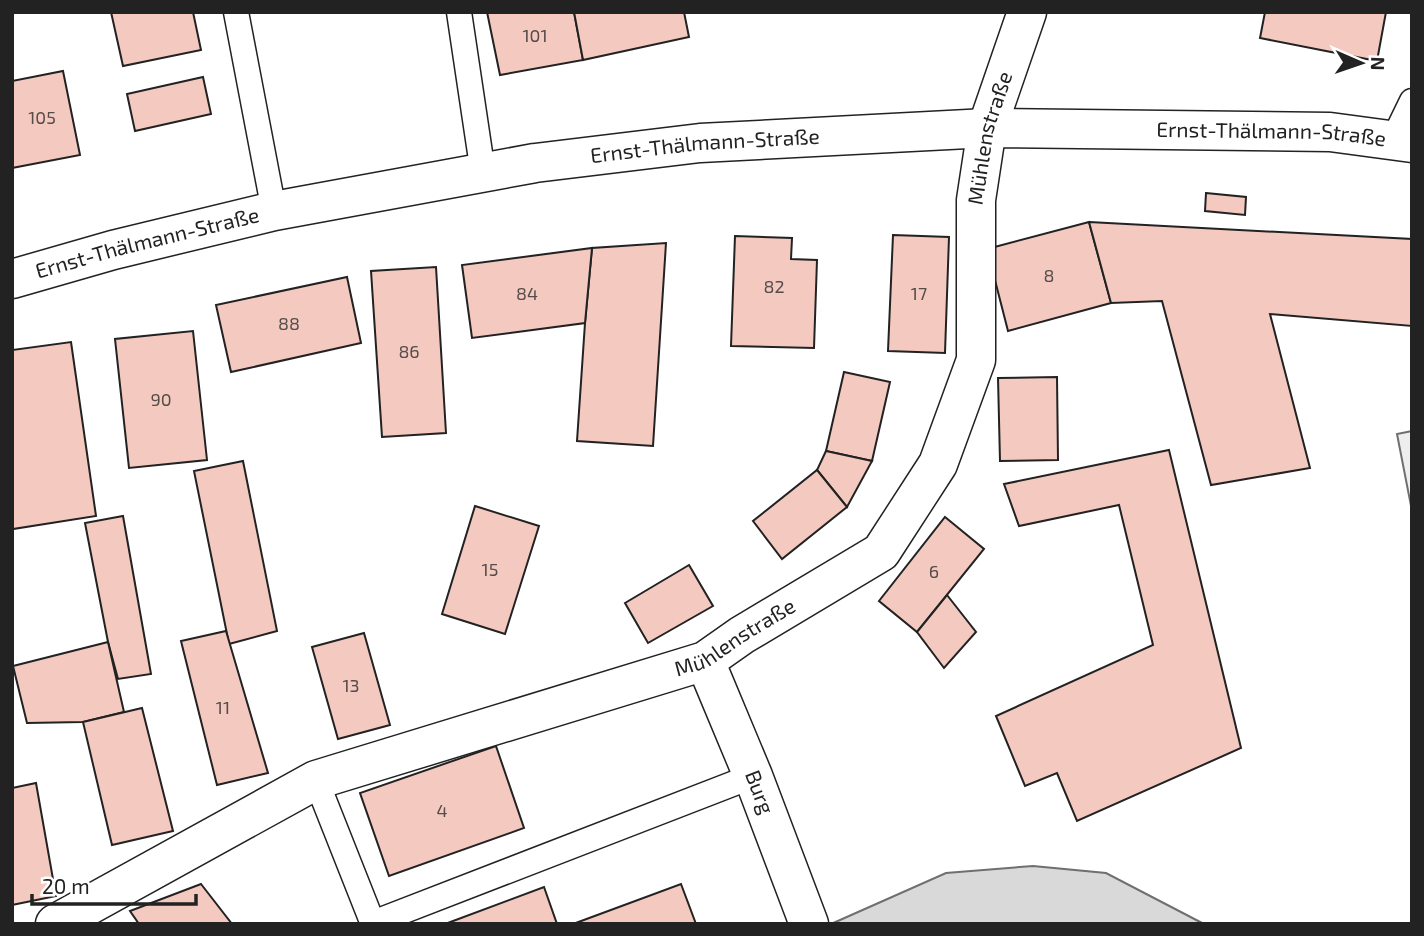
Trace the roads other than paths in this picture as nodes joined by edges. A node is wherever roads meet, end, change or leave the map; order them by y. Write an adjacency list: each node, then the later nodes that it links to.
1 (236, 12): 8 (lane)
2 (459, 12): 7 (lane)
3 (1027, 12): 5 (street, Mühlenstraße)
4 (1412, 101): 6 (lane)
5 (987, 128): 6 (street, Ernst-Thälmann-Straße); 7 (street, Ernst-Thälmann-Straße); 10 (street, Mühlenstraße)
6 (1402, 142)
7 (483, 173): 8 (street, Ernst-Thälmann-Straße)
8 (274, 211): 9 (street, Ernst-Thälmann-Straße)
9 (12, 279)
10 (705, 661): 11 (street, Burg); 12 (street, Mühlenstraße)
11 (753, 776): 14 (lane); 15 (street, Burg)
12 (316, 780): 13 (street, Mühlenstraße); 14 (lane)
13 (55, 924)
14 (373, 924)
15 (809, 924)

